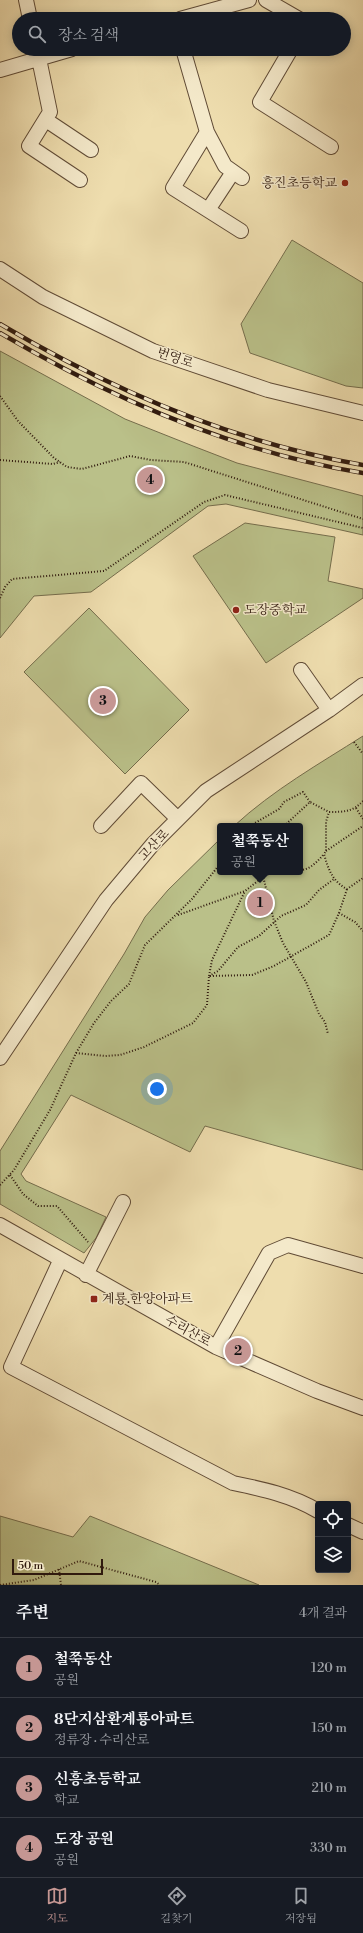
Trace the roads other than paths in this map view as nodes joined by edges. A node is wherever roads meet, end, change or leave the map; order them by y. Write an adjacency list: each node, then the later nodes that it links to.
1 (26, 0): 4 (street)
2 (249, 0): 5 (street)
3 (266, 0): 6 (street)
4 (29, 12)
5 (205, 12)
6 (287, 12)
7 (33, 56): 11 (street)
8 (38, 56): 12 (street)
9 (185, 56): 13 (street)
10 (287, 56): 14 (street)
11 (0, 70)
12 (46, 120): 15 (street); 16 (street)
13 (207, 132): 17 (street); 17 (street)
14 (331, 147)
15 (91, 150)
16 (80, 180)
17 (208, 210): 18 (street)
18 (241, 231)
19 (0, 269): 20 (street, 번영로)
20 (363, 413)
21 (301, 670): 23 (street)
22 (363, 686): 23 (street, 고산로)
23 (329, 710): 24 (street, 고산로)
24 (178, 819): 25 (street); 26 (street, 고산로)
25 (101, 826)
26 (0, 1058)
27 (123, 1202): 31 (street)
28 (0, 1225): 29 (street, 수리산로)
29 (60, 1261): 31 (street, 수리산로); 34 (street)
30 (363, 1266): 32 (street)
31 (86, 1275): 32 (street, 수리산로)
32 (216, 1347): 33 (street, 수리산로)
33 (363, 1408)
34 (315, 1509)
35 (351, 1526): 36 (street)
36 (363, 1532)

